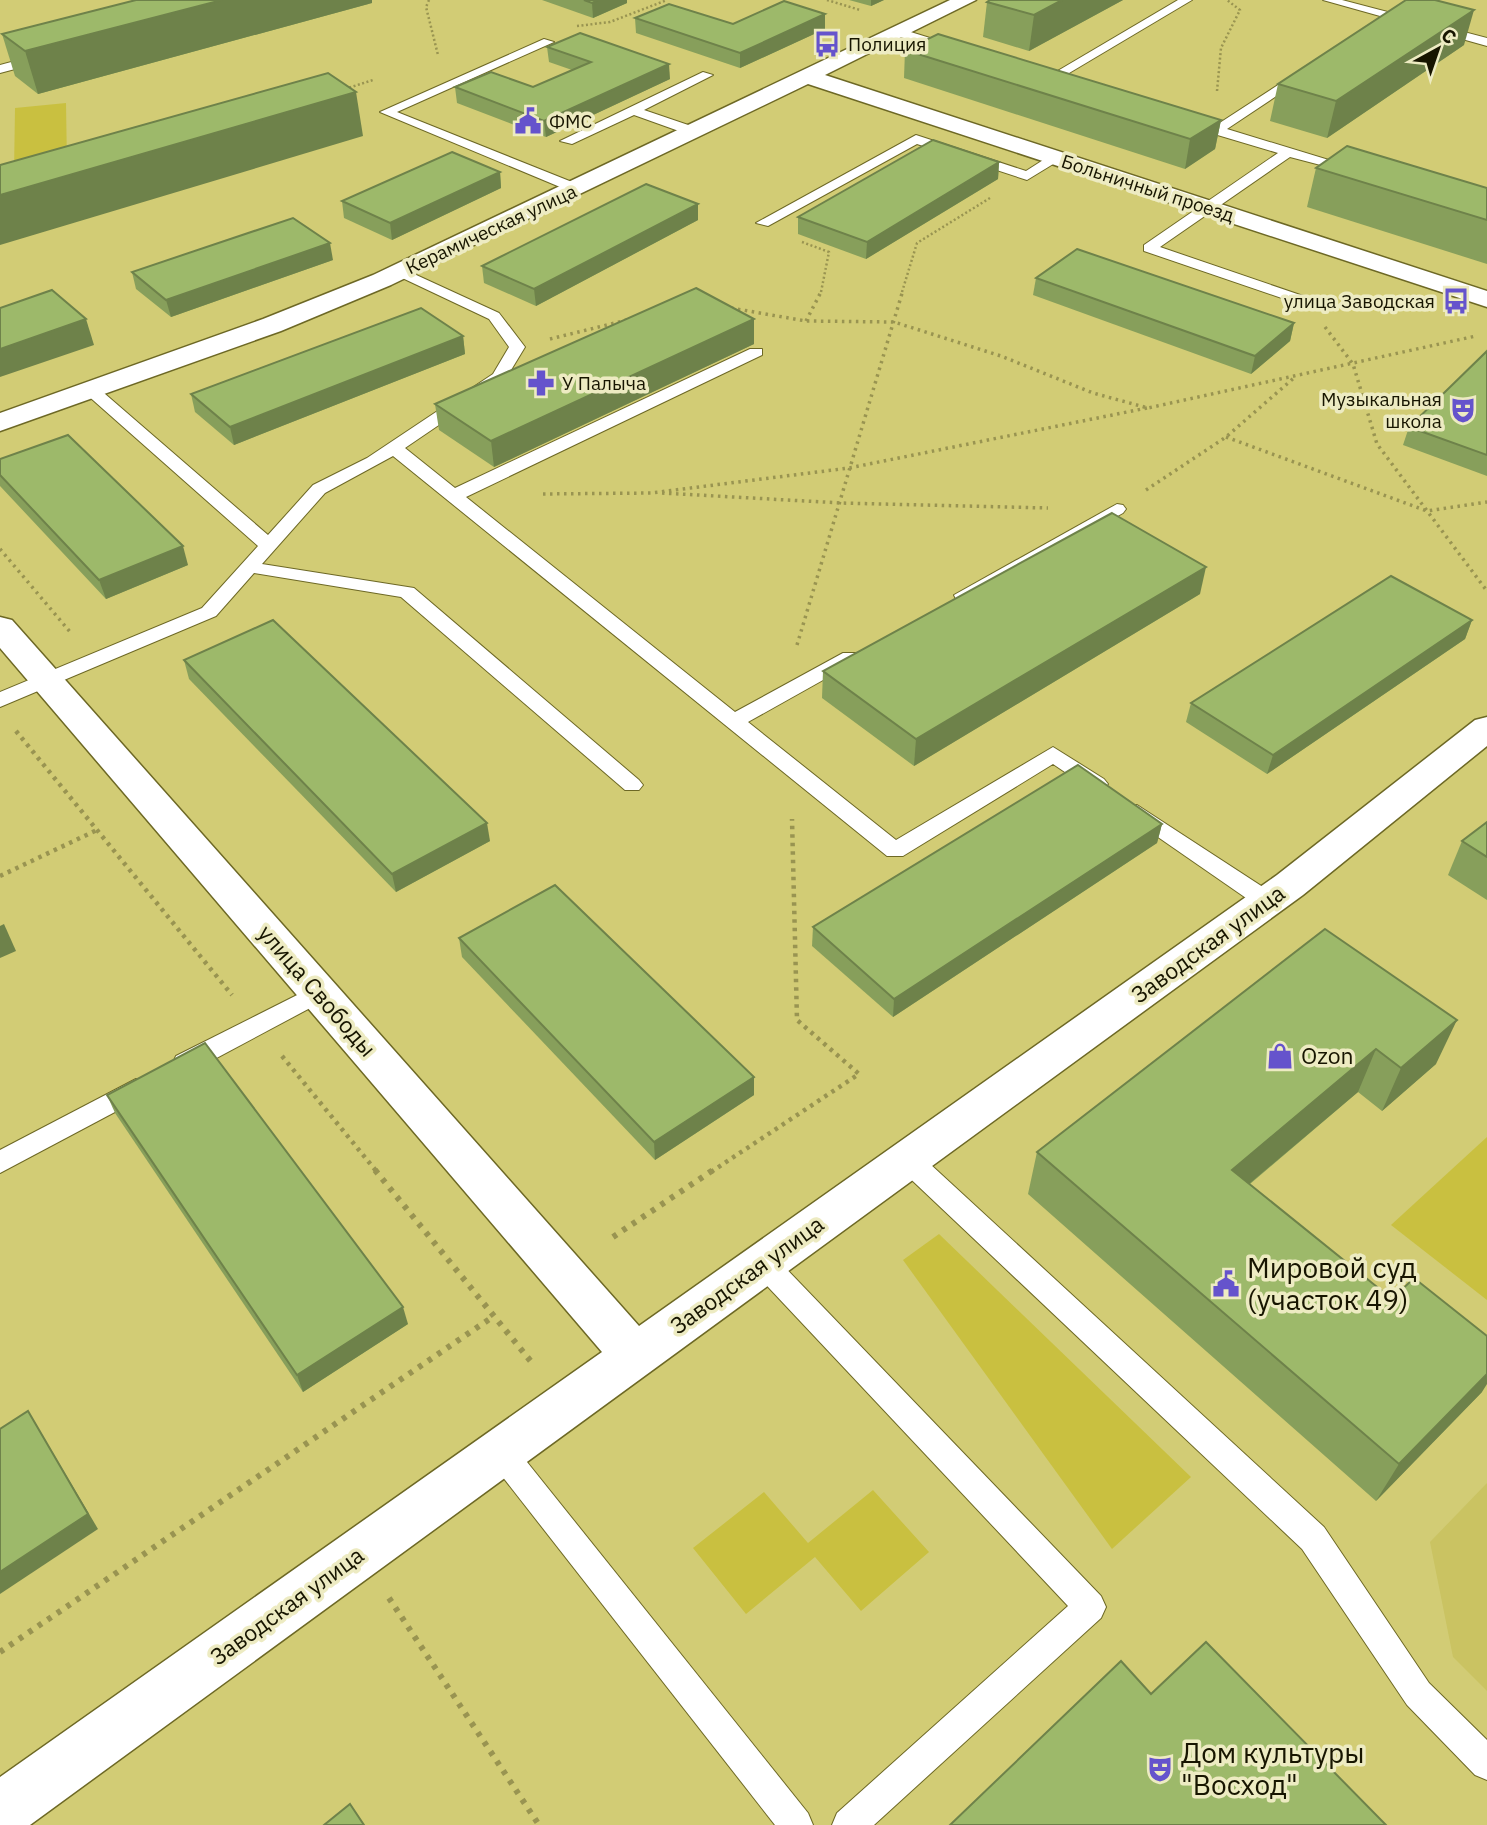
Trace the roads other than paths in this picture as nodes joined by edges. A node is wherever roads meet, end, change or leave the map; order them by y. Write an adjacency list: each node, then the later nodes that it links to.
1 (966, 0): 4 (street, Керамическая улица)
2 (1186, 0): 13 (lane)
3 (1329, 0): 6 (lane)
4 (901, 33): 8 (lane); 12 (street, Керамическая улица)
5 (548, 42): 22 (lane)
6 (1487, 42)
7 (52, 55): 9 (lane)
8 (973, 55)
9 (0, 69)
10 (1308, 69): 16 (lane)
11 (707, 75): 14 (lane)
12 (808, 77): 17 (street, Керамическая улица); 20 (street, Больничный проезд)
13 (1066, 84)
14 (633, 110): 17 (lane); 18 (lane)
15 (1180, 119): 16 (lane)
16 (1217, 130): 19 (lane)
17 (695, 132): 22 (street, Керамическая улица)
18 (566, 141)
19 (1289, 152): 21 (lane); 23 (lane)
20 (1056, 158): 23 (street, Больничный проезд); 24 (lane)
21 (1368, 177)
22 (577, 189): 25 (street, Керамическая улица)
23 (1207, 208): 26 (street, Больничный проезд); 27 (lane)
24 (763, 223)
25 (401, 272): 29 (street, Керамическая улица); 31 (lane)
26 (1487, 299)
27 (1307, 302)
28 (756, 352): 32 (lane)
29 (91, 390): 30 (street, Керамическая улица); 34 (lane)
30 (0, 423)
31 (394, 447): 32 (lane); 34 (lane)
32 (453, 496): 41 (lane)
33 (1117, 509): 36 (lane)
34 (268, 545): 35 (lane)
35 (249, 567): 39 (lane); 43 (lane)
36 (946, 604)
37 (0, 627): 39 (street, улица Свободы)
38 (862, 650): 41 (lane)
39 (47, 680): 40 (lane); 45 (street, улица Свободы)
40 (0, 700)
41 (734, 722): 44 (lane)
42 (1487, 728): 44 (street, Заводская улица)
43 (632, 785)
44 (1266, 901): 46 (street, Заводская улица)
45 (319, 993): 47 (lane); 49 (street, улица Свободы)
46 (908, 1160): 48 (street, Заводская улица); 51 (lane)
47 (0, 1161)
48 (763, 1263): 49 (street, Заводская улица); 54 (lane)
49 (635, 1355): 50 (street, Заводская улица)
50 (501, 1452): 52 (street, Заводская улица); 53 (lane)
51 (1487, 1763)
52 (0, 1812)
53 (796, 1825)
54 (849, 1825)

